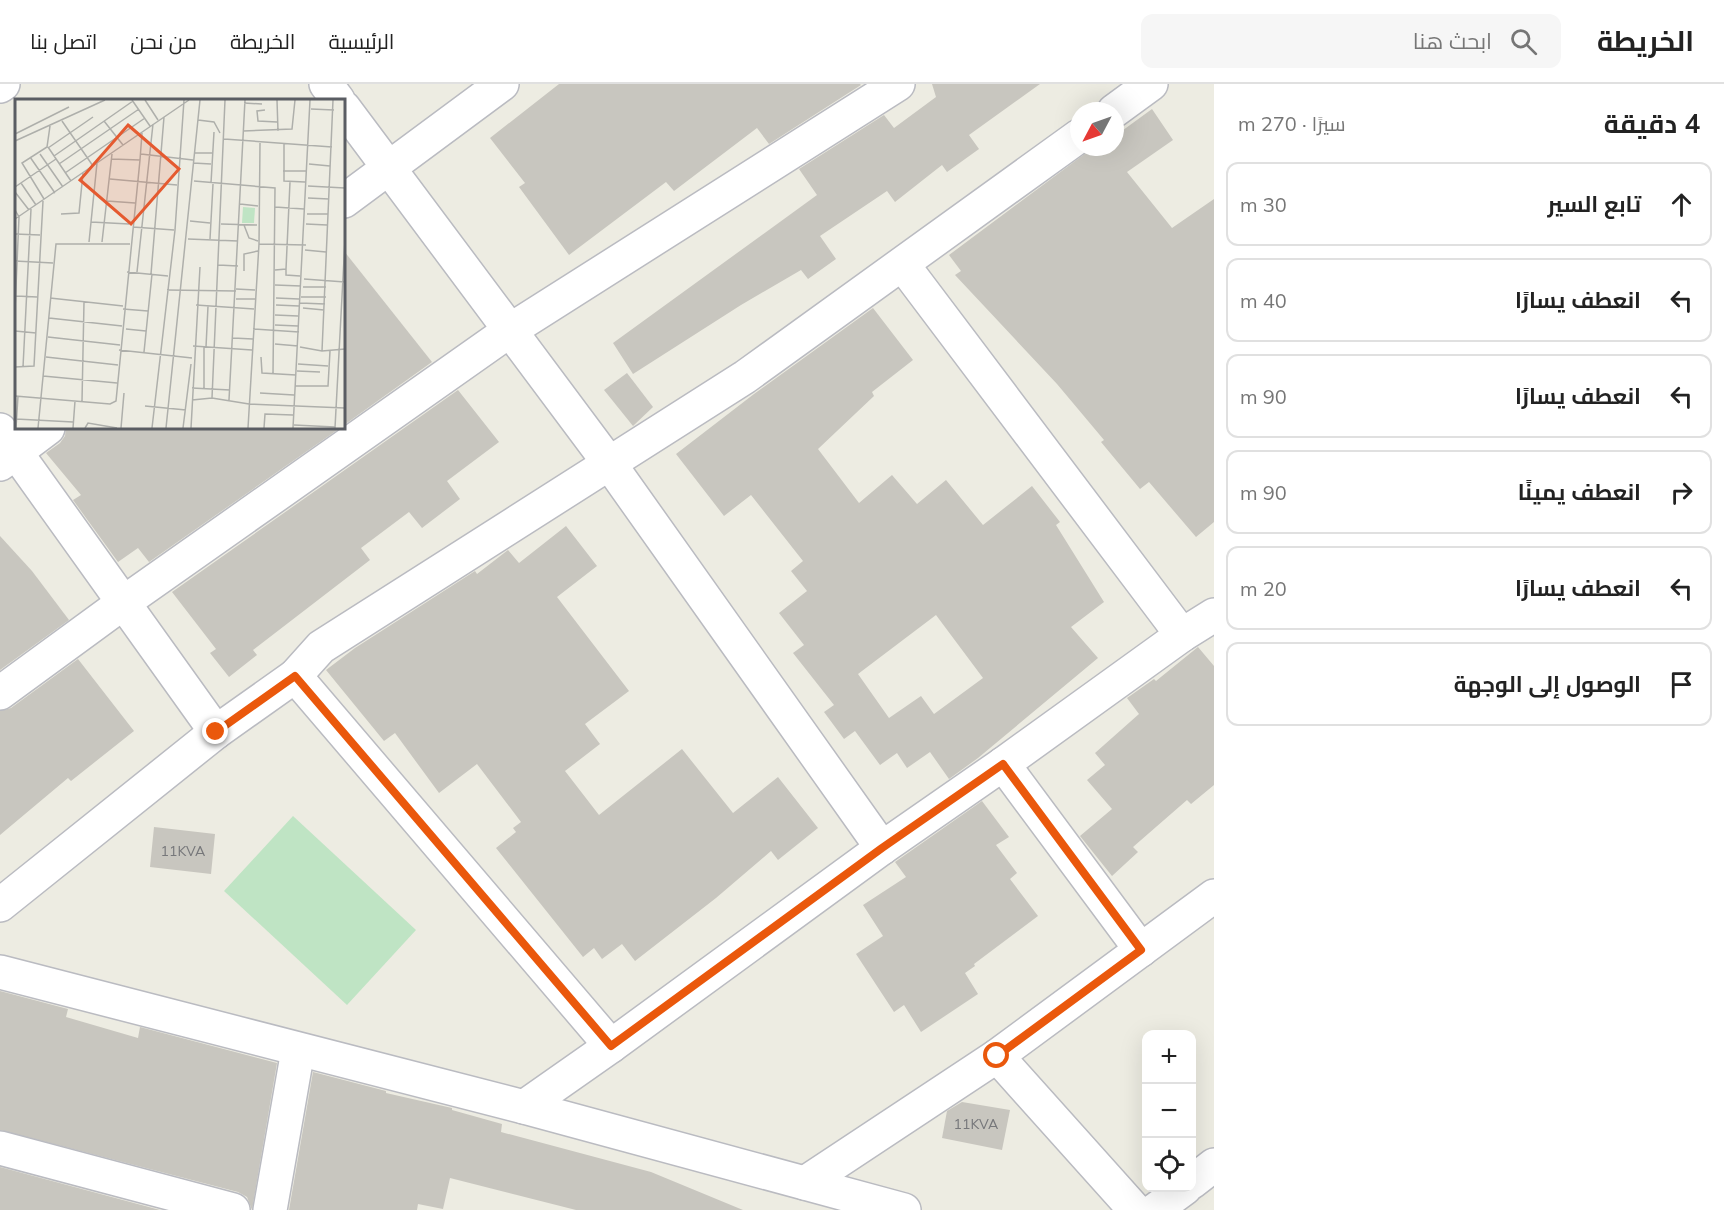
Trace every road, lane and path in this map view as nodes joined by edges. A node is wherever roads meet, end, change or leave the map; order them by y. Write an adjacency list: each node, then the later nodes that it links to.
1 (326, 84): 5 (street)
2 (502, 84): 9 (street)
3 (898, 84): 12 (street)
4 (1151, 84): 6 (street)
5 (337, 99)
6 (1124, 104)
7 (345, 109): 9 (street)
8 (1070, 143): 11 (street)
9 (387, 167): 10 (street); 12 (street)
10 (345, 200)
11 (903, 265): 15 (street); 18 (street)
12 (509, 331): 15 (street); 16 (street)
13 (46, 429): 14 (street)
14 (5, 449): 16 (street)
15 (609, 463): 19 (street); 23 (street)
16 (123, 603): 20 (street); 21 (street)
17 (1214, 615): 18 (street)
18 (1182, 635): 22 (street)
19 (295, 676): 21 (street); 28 (street)
20 (0, 693)
21 (216, 732): 25 (street)
22 (1003, 764): 23 (street); 26 (street)
23 (882, 848): 28 (street)
24 (1214, 896): 26 (street)
25 (0, 905)
26 (1141, 950): 30 (street)
27 (0, 972): 29 (street)
28 (611, 1046): 31 (street)
29 (298, 1050): 31 (street); 39 (street)
30 (997, 1056): 35 (street); 40 (street)
31 (524, 1107): 35 (street)
32 (0, 1148): 38 (street)
33 (1214, 1165): 34 (street)
34 (1196, 1178)
35 (805, 1183): 37 (street)
36 (1180, 1192): 41 (street)
37 (896, 1209)
38 (233, 1210)
39 (270, 1210)
40 (1135, 1210)
41 (1155, 1210)

